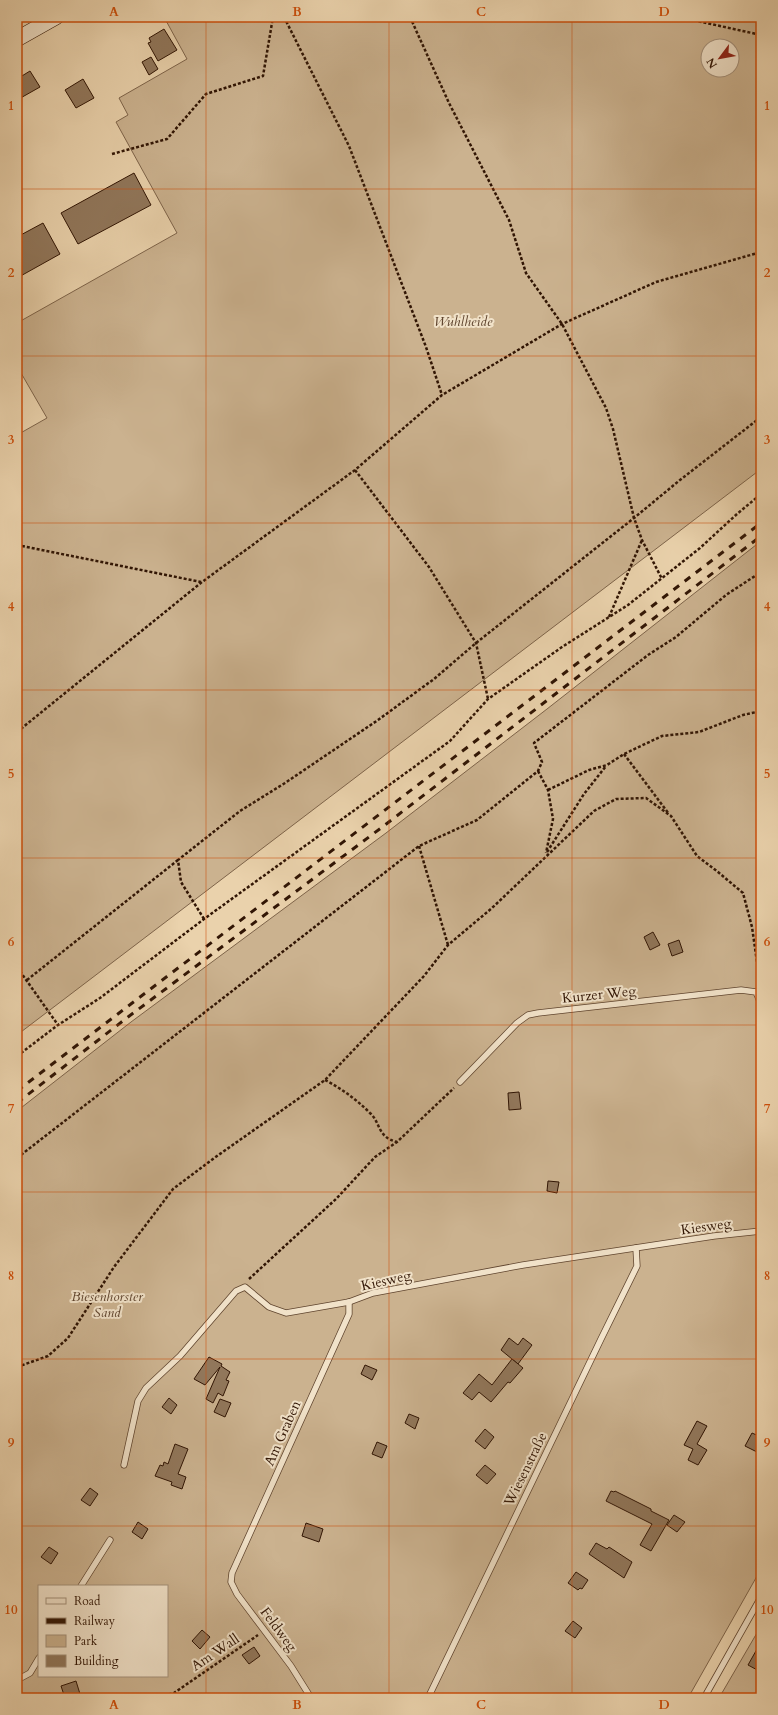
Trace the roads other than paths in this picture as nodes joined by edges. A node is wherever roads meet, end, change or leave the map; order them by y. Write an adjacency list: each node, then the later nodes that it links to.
1 (56, 17): 2 (main road)
2 (17, 39)
3 (761, 1004): 4 (lane, Kurzer Weg)
4 (460, 1082)
5 (761, 1231): 6 (lane, Kiesweg)
6 (636, 1248): 7 (lane, Kiesweg); 18 (lane, Wiesenstraße)
7 (349, 1302): 8 (lane, Kiesweg); 10 (lane, Am Graben)
8 (124, 1465)
9 (110, 1540): 11 (lane)
10 (232, 1573): 17 (lane, Feldweg)
11 (82, 1585)
12 (761, 1597): 19 (lane)
13 (38, 1660): 15 (lane)
14 (38, 1668): 15 (lane)
15 (30, 1673): 16 (lane)
16 (17, 1680)
17 (311, 1698)
18 (428, 1698)
19 (704, 1698)

